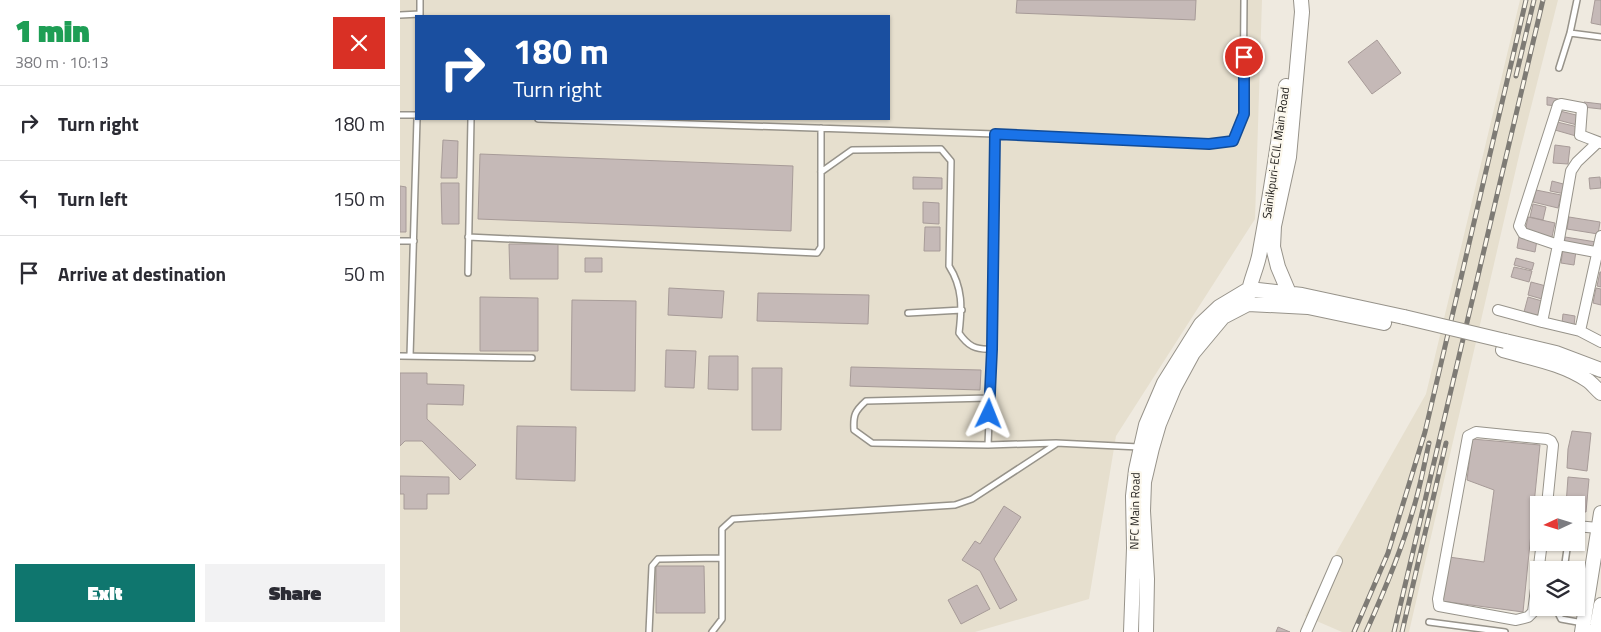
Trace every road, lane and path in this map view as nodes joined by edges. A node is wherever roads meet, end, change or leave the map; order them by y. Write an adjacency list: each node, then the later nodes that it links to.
1 (420, 0): 7 (lane)
2 (1244, 0): 17 (lane)
3 (1292, 0): 27 (main road, Sainikpuri-ECIL Main Road)
4 (1301, 0): 28 (main road, Sainikpuri-ECIL Main Road)
5 (1577, 0): 8 (lane)
6 (400, 15): 7 (lane)
7 (420, 15)
8 (1570, 33): 9 (lane); 10 (lane)
9 (1601, 37)
10 (1558, 68)
11 (400, 115): 12 (lane)
12 (415, 117)
13 (417, 120): 23 (lane)
14 (471, 120): 21 (lane)
15 (606, 120): 16 (lane)
16 (821, 128): 17 (lane); 19 (lane)
17 (995, 134): 37 (lane)
18 (1599, 142): 24 (street); 24 (street)
19 (821, 172): 21 (lane); 30 (lane)
20 (1601, 236): 25 (street)
21 (468, 237): 26 (lane)
22 (400, 241): 23 (lane)
23 (414, 241): 39 (lane)
24 (1558, 245): 25 (street); 33 (street)
25 (1599, 253): 34 (street)
26 (468, 273)
27 (1249, 289): 28 (main road); 29 (main road, Sainikpuri-ECIL Main Road); 46 (main road, NFC Main Road)
28 (1290, 299): 29 (main road); 36 (main road, bridge)
29 (1248, 304): 60 (main road, NFC Main Road)
30 (962, 310): 32 (lane); 37 (lane)
31 (1498, 310): 33 (street)
32 (908, 313)
33 (1542, 322): 34 (street)
34 (1580, 331): 35 (street)
35 (1601, 342)
36 (1504, 346): 41 (main road); 42 (main road)
37 (992, 349): 43 (lane)
38 (400, 356): 39 (lane)
39 (410, 356): 40 (lane)
40 (532, 358)
41 (1601, 370)
42 (1601, 393)
43 (989, 398): 45 (lane); 45 (lane)
44 (1056, 443): 45 (lane); 46 (lane); 51 (lane)
45 (988, 445)
46 (1141, 447): 59 (main road, NFC Main Road)
47 (1548, 496): 50 (street)
48 (1600, 523): 49 (street); 56 (main road)
49 (1585, 525)
50 (1541, 551)
51 (721, 558): 57 (lane); 58 (lane)
52 (1337, 561): 61 (street)
53 (1601, 605): 63 (main road)
54 (1560, 616): 56 (lane)
55 (1429, 622): 62 (lane)
56 (1582, 628)
57 (649, 632)
58 (712, 632)
59 (1130, 632)
60 (1146, 632)
61 (1306, 632)
62 (1505, 632)
63 (1596, 632)

